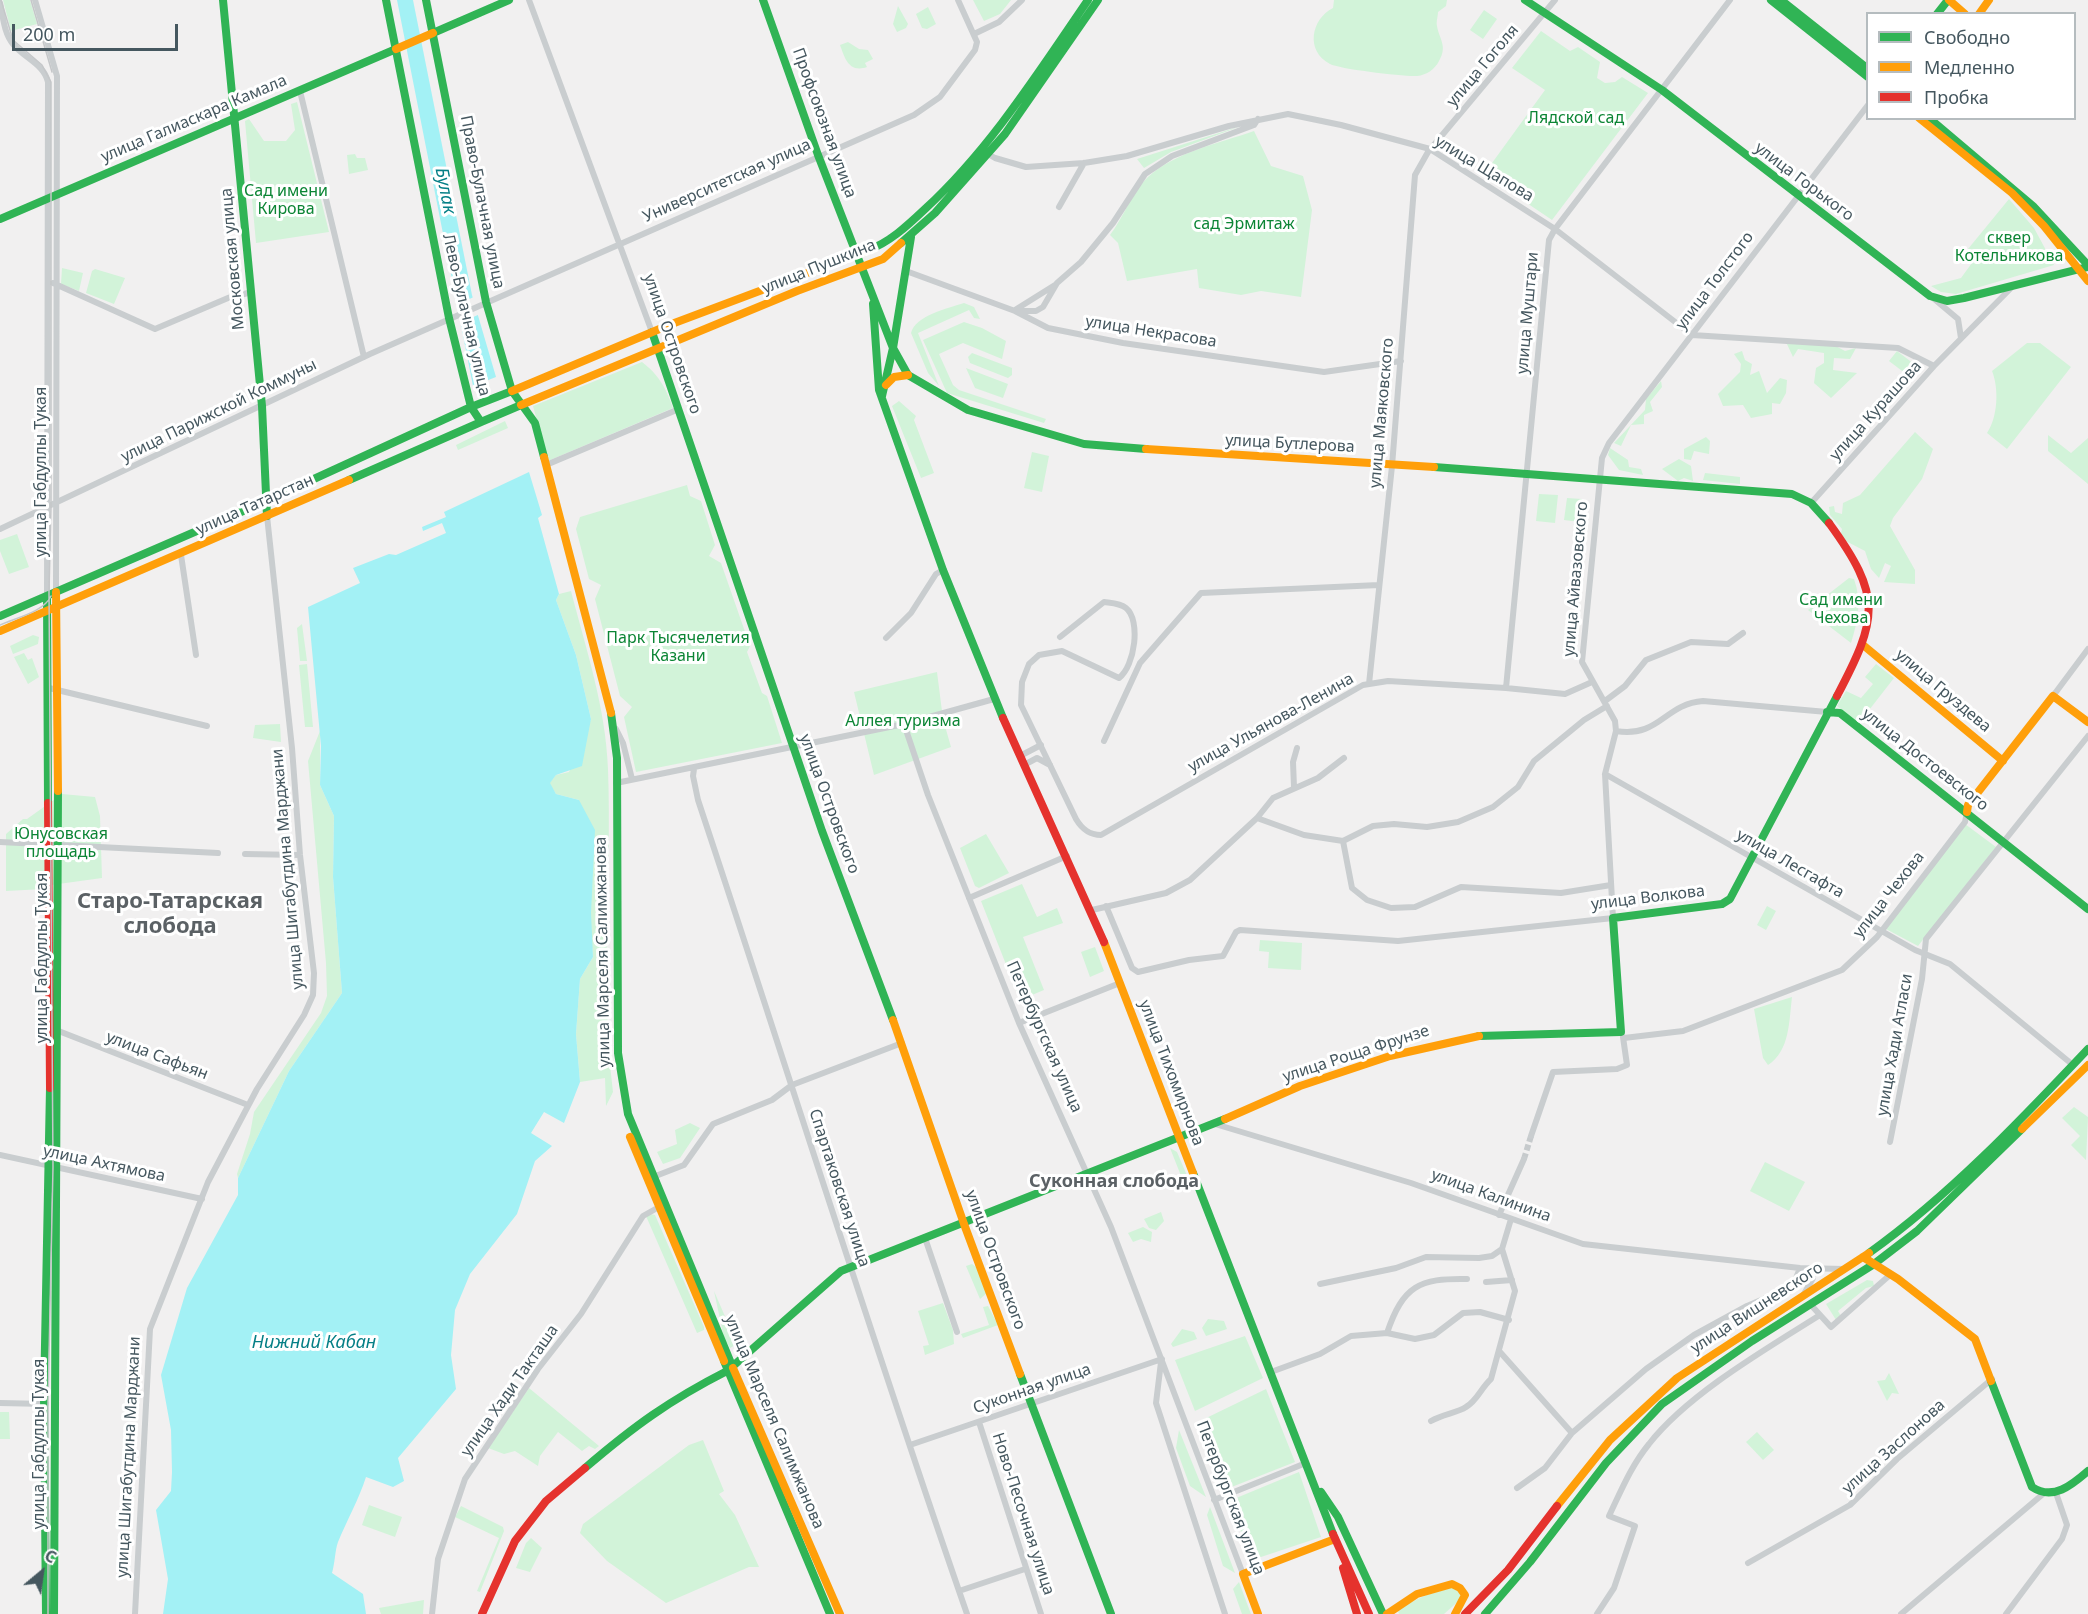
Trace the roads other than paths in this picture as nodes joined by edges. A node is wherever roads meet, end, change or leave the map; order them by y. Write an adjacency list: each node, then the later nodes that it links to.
1 (35, 0): 38 (street, улица Габдуллы Тукая)
2 (224, 0): 30 (main road, Московская улица)
3 (386, 0): 24 (main road, Лево-Булачная улица)
4 (426, 0): 22 (main road, Право-Булачная улица)
5 (509, 0): 22 (main road, улица Галиаскара Камала)
6 (529, 0): 45 (street, улица Островского)
7 (763, 0): 36 (main road, Профсоюзная улица)
8 (958, 0): 23 (street)
9 (1022, 0): 23 (street)
10 (1088, 0): 46 (main road, улица Пушкина)
11 (1098, 0): 35 (main road, улица Пушкина)
12 (1525, 0): 21 (main road, улица Горького)
13 (1555, 0): 21 (street, улица Гоголя)
14 (1730, 0): 27 (street, улица Муштари)
15 (1771, 0): 26 (main road)
16 (1781, 0): 25 (main road)
17 (1948, 0): 19 (main road); 20 (main road)
18 (0, 3): 40 (street, улица Габдуллы Тукая)
19 (1939, 12)
20 (1963, 12)
21 (1544, 14): 27 (main road, улица Горького); 34 (street, улица Гоголя)
22 (429, 34): 24 (main road, улица Галиаскара Камала); 58 (main road, Право-Булачная улица)
23 (974, 34): 36 (street, Университетская улица)
24 (398, 48): 28 (main road, улица Галиаскара Камала); 60 (main road, Лево-Булачная улица)
25 (1866, 67)
26 (1866, 75)
27 (1662, 90): 39 (main road, улица Горького); 43 (street, улица Муштари)
28 (300, 91): 30 (main road, улица Галиаскара Камала); 66 (street)
29 (1866, 108): 39 (street, улица Толстого)
30 (235, 118): 38 (main road, улица Галиаскара Камала); 55 (main road, Московская улица)
31 (1258, 119): 34 (street, улица Щапова); 37 (street, улица Щапова); 53 (street)
32 (1921, 120): 47 (main road)
33 (1931, 120): 47 (main road)
34 (1430, 149): 43 (street, улица Щапова); 67 (street, улица Маяковского)
35 (988, 154): 37 (street, улица Щапова); 44 (main road, улица Пушкина)
36 (818, 155): 45 (street, Университетская улица); 46 (main road, Профсоюзная улица)
37 (1084, 163): 41 (street)
38 (58, 194): 40 (main road, улица Галиаскара Камала); 52 (street, улица Габдуллы Тукая)
39 (1798, 196): 57 (main road, улица Горького); 62 (street, улица Толстого)
40 (49, 198): 42 (main road, улица Галиаскара Камала); 51 (street, улица Габдуллы Тукая)
41 (1059, 207)
42 (0, 219)
43 (1555, 229): 62 (street, улица Щапова); 79 (street, улица Муштари)
44 (911, 237): 48 (main road, улица Пушкина); 49 (main road)
45 (622, 244): 58 (street, Университетская улица); 61 (street, улица Островского)
46 (857, 256): 48 (main road); 61 (main road, улица Пушкина)
47 (2085, 268): 50 (main road); 54 (main road)
48 (862, 269): 56 (main road); 64 (main road, улица Пушкина)
49 (906, 271): 59 (street, улица Некрасова); 65 (main road)
50 (2088, 281)
51 (49, 283): 52 (street); 84 (street, улица Габдуллы Тукая)
52 (57, 284): 55 (street); 83 (street, улица Габдуллы Тукая)
53 (1057, 284): 59 (street); 59 (street)
54 (2014, 285): 57 (main road); 63 (street, улица Курашова)
55 (252, 292): 73 (main road, Московская улица)
56 (873, 294): 65 (main road); 71 (main road, улица Тихомирнова)
57 (1930, 296): 63 (street)
58 (482, 304): 60 (street, Университетская улица); 70 (main road, Право-Булачная улица)
59 (1015, 311): 67 (street, улица Некрасова)
60 (452, 317): 66 (street, улица Парижской Коммуны); 74 (main road, Лево-Булачная улица)
61 (652, 332): 64 (main road, улица Островского); 70 (main road, улица Пушкина)
62 (1692, 335): 68 (street); 80 (street, улица Толстого)
63 (1961, 339): 68 (street, улица Курашова)
64 (658, 348): 72 (main road, улица Пушкина); 75 (main road, улица Островского)
65 (893, 348): 69 (main road); 71 (main road)
66 (364, 357): 73 (street, улица Парижской Коммуны)
67 (1401, 361): 78 (street, улица Маяковского)
68 (1934, 366): 82 (street, улица Курашова)
69 (908, 375): 71 (main road); 78 (main road, улица Бутлерова)
70 (512, 391): 72 (main road, Право-Булачная улица); 74 (main road, улица Татарстан)
71 (882, 394): 88 (main road, улица Тихомирнова)
72 (521, 405): 76 (main road, улица Татарстан); 77 (main road, улица Марселя Салимжанова); 166 (main road)
73 (262, 406): 81 (main road, Московская улица); 83 (street, улица Парижской Коммуны)
74 (471, 407): 76 (main road, Лево-Булачная улица); 81 (main road, улица Татарстан)
75 (679, 409): 77 (street); 116 (main road, улица Островского)
76 (481, 422): 85 (main road, улица Татарстан)
77 (546, 465): 108 (main road, улица Марселя Салимжанова)
78 (1392, 466): 79 (main road, улица Бутлерова); 89 (street, улица Маяковского)
79 (1526, 475): 80 (main road, улица Бутлерова); 102 (street, улица Муштари)
80 (1601, 481): 82 (main road, улица Бутлерова); 100 (street, улица Айвазовского)
81 (268, 500): 85 (main road, Московская улица); 90 (main road, улица Татарстан)
82 (1812, 502): 97 (main road, улица Волкова)
83 (57, 503): 84 (street, улица Парижской Коммуны); 90 (street, улица Габдуллы Тукая)
84 (49, 507): 86 (street, улица Парижской Коммуны); 90 (street, улица Габдуллы Тукая)
85 (267, 516): 87 (main road, улица Татарстан); 135 (street, улица Шигабутдина Марджани)
86 (0, 529)
87 (181, 555): 91 (main road, улица Татарстан); 99 (street)
88 (943, 570): 96 (street); 105 (main road, улица Тихомирнова)
89 (1379, 585): 101 (street, улица Маяковского); 114 (street)
90 (51, 594): 91 (main road, улица Габдуллы Тукая); 92 (main road, улица Татарстан)
91 (52, 610): 93 (main road, улица Татарстан); 103 (main road, улица Габдуллы Тукая)
92 (0, 616)
93 (0, 630)
94 (1743, 633): 106 (street)
95 (1060, 637): 115 (street)
96 (886, 638)
97 (1863, 645): 107 (main road, улица Волкова); 120 (main road, улица Груздева)
98 (2088, 649): 104 (street, улица Чехова)
99 (196, 655)
100 (1592, 682): 102 (street, улица Ульянова-Ленина); 106 (street, улица Айвазовского)
101 (1369, 684): 102 (street, улица Ульянова-Ленина); 121 (street, улица Ульянова-Ленина)
102 (1506, 688)
103 (53, 689): 111 (street); 132 (main road, улица Габдуллы Тукая)
104 (2053, 696): 109 (main road); 120 (main road, улица Чехова)
105 (994, 699): 110 (street); 119 (main road, улица Тихомирнова)
106 (1606, 704): 112 (street, улица Айвазовского); 129 (street)
107 (1827, 712): 112 (street, улица Достоевского); 127 (main road, улица Достоевского); 137 (main road, улица Волкова)
108 (613, 722): 124 (street); 125 (main road, улица Марселя Салимжанова)
109 (2088, 723)
110 (904, 724): 116 (street); 139 (street, Петербургская улица)
111 (207, 726)
112 (1616, 732): 123 (street)
113 (2088, 736): 131 (street)
114 (1104, 741)
115 (1041, 745): 119 (street); 121 (street, улица Ульянова-Ленина)
116 (793, 747): 122 (street); 150 (main road, улица Островского)
117 (1297, 748): 126 (street)
118 (1344, 758): 126 (street)
119 (1022, 760): 121 (street); 136 (main road, улица Тихомирнова)
120 (2003, 761): 127 (main road, улица Чехова)
121 (1051, 765)
122 (694, 769): 124 (street); 154 (street, Спартаковская улица)
123 (1605, 774): 137 (street, улица Лесгафта); 138 (street)
124 (632, 780): 125 (street)
125 (616, 783): 164 (main road, улица Марселя Салимжанова)
126 (1294, 787): 128 (street)
127 (1967, 812): 131 (main road, улица Достоевского); 144 (street, улица Чехова)
128 (1257, 818): 129 (street); 140 (street)
129 (1343, 841): 138 (street)
130 (0, 842): 132 (street)
131 (2005, 842): 141 (main road, улица Достоевского); 145 (street)
132 (53, 844): 133 (street); 148 (main road, улица Габдуллы Тукая)
133 (218, 853)
134 (245, 854): 135 (street)
135 (300, 855): 155 (street, улица Шигабутдина Марджани)
136 (1067, 856): 139 (street); 142 (main road, улица Тихомирнова)
137 (1752, 858): 143 (main road, улица Волкова); 144 (street, улица Лесгафта)
138 (1611, 885): 143 (street)
139 (969, 898): 147 (street, Петербургская улица)
140 (1106, 906): 142 (street); 143 (street, улица Волкова)
141 (2088, 909)
142 (1092, 910): 146 (main road, улица Тихомирнова)
143 (1613, 918): 149 (main road)
144 (1881, 932): 145 (street, улица Лесгафта); 149 (street, улица Чехова)
145 (1924, 953): 152 (street, улица Лесгафта); 159 (street, улица Хади Атласи)
146 (1120, 983): 147 (street); 158 (main road, улица Тихомирнова)
147 (1019, 1023): 163 (street, Петербургская улица)
148 (53, 1029): 155 (street, улица Сафьян); 162 (main road, улица Габдуллы Тукая)
149 (1622, 1035): 156 (main road, улица Роща Фрунзе); 157 (street)
150 (902, 1043): 154 (street); 169 (main road, улица Островского)
151 (2088, 1049): 152 (main road, улица Вишневского)
152 (2073, 1065): 172 (main road, улица Вишневского)
153 (2088, 1065): 173 (main road, улица Вишневского)
154 (792, 1085): 164 (street); 174 (street, Спартаковская улица)
155 (248, 1106): 165 (street, улица Шигабутдина Марджани)
156 (1215, 1125): 158 (main road); 167 (street, улица Калинина)
157 (1531, 1136)
158 (1180, 1139): 163 (main road); 191 (main road, улица Тихомирнова)
159 (1890, 1142)
160 (0, 1155): 162 (street, улица Ахтямова)
161 (1524, 1159): 167 (street)
162 (54, 1167): 165 (street, улица Ахтямова); 195 (main road, улица Габдуллы Тукая)
163 (1088, 1173): 169 (main road); 189 (street, Петербургская улица)
164 (653, 1177): 190 (main road, улица Марселя Салимжанова)
165 (201, 1199): 217 (street, улица Шигабутдина Марджани)
166 (659, 1207): 190 (main road); 218 (street, улица Хади Такташа)
167 (1499, 1215): 168 (street, улица Калинина)
168 (1511, 1219): 171 (street); 175 (street, улица Калинина)
169 (964, 1224): 170 (main road); 194 (main road, улица Островского)
170 (925, 1238): 174 (main road); 186 (street)
171 (1502, 1249): 179 (street); 181 (street)
172 (1863, 1257): 173 (main road); 176 (main road, улица Вишневского)
173 (1875, 1263): 177 (main road); 183 (main road, улица Вишневского)
174 (850, 1266): 190 (main road); 199 (street, Спартаковская улица)
175 (1800, 1268): 176 (street, улица Калинина); 182 (street); 198 (street)
176 (1847, 1268): 182 (main road, улица Вишневского)
177 (1891, 1274): 184 (street); 192 (main road)
178 (1467, 1279): 187 (street)
179 (1512, 1280): 180 (street); 185 (street)
180 (1486, 1282)
181 (1320, 1284)
182 (1801, 1298): 230 (main road, улица Вишневского)
183 (1811, 1305): 184 (street); 231 (main road, улица Вишневского)
184 (1820, 1316): 232 (street)
185 (1509, 1320): 187 (street); 188 (street)
186 (957, 1332)
187 (1387, 1333): 191 (street)
188 (1500, 1352): 196 (street); 198 (street)
189 (1162, 1359): 194 (street, Суконная улица); 206 (street, Петербургская улица); 225 (street, Петербургская улица)
190 (730, 1369): 219 (main road); 220 (main road); 221 (main road, улица Марселя Салимжанова)
191 (1271, 1372): 200 (main road, улица Тихомирнова)
192 (1992, 1379): 205 (main road); 208 (street, улица Заслонова)
193 (0, 1403): 195 (street)
194 (1032, 1403): 197 (street, Суконная улица); 224 (main road, улица Островского)
195 (49, 1404): 215 (main road, улица Габдуллы Тукая); 216 (main road, улица Габдуллы Тукая)
196 (1431, 1421)
197 (979, 1422): 199 (street, Суконная улица); 209 (street, Ново-Песочная улица)
198 (1572, 1433): 203 (street)
199 (910, 1445): 211 (street, Спартаковская улица)
200 (1306, 1463): 202 (main road, улица Тихомирнова); 206 (street)
201 (2088, 1471): 204 (main road)
202 (1311, 1478): 207 (main road, улица Тихомирнова); 228 (main road)
203 (1517, 1488)
204 (2056, 1493): 205 (main road); 214 (street)
205 (2043, 1494): 212 (street)
206 (1214, 1500): 210 (street, Петербургская улица)
207 (1335, 1539): 210 (main road); 213 (main road); 227 (main road)
208 (1748, 1563)
209 (1025, 1569): 211 (street); 223 (street, Ново-Песочная улица)
210 (1243, 1574): 226 (main road, Петербургская улица)
211 (959, 1591): 222 (street, Спартаковская улица)
212 (1905, 1612)
213 (1369, 1613)
214 (2009, 1613)
215 (45, 1614)
216 (54, 1614)
217 (135, 1614)
218 (432, 1614)
219 (482, 1614)
220 (830, 1614)
221 (840, 1614)
222 (967, 1614)
223 (1041, 1614)
224 (1112, 1614)
225 (1225, 1614)
226 (1258, 1614)
227 (1357, 1614)
228 (1385, 1614): 229 (main road)
229 (1455, 1614)
230 (1466, 1614)
231 (1485, 1614)
232 (1597, 1614)

